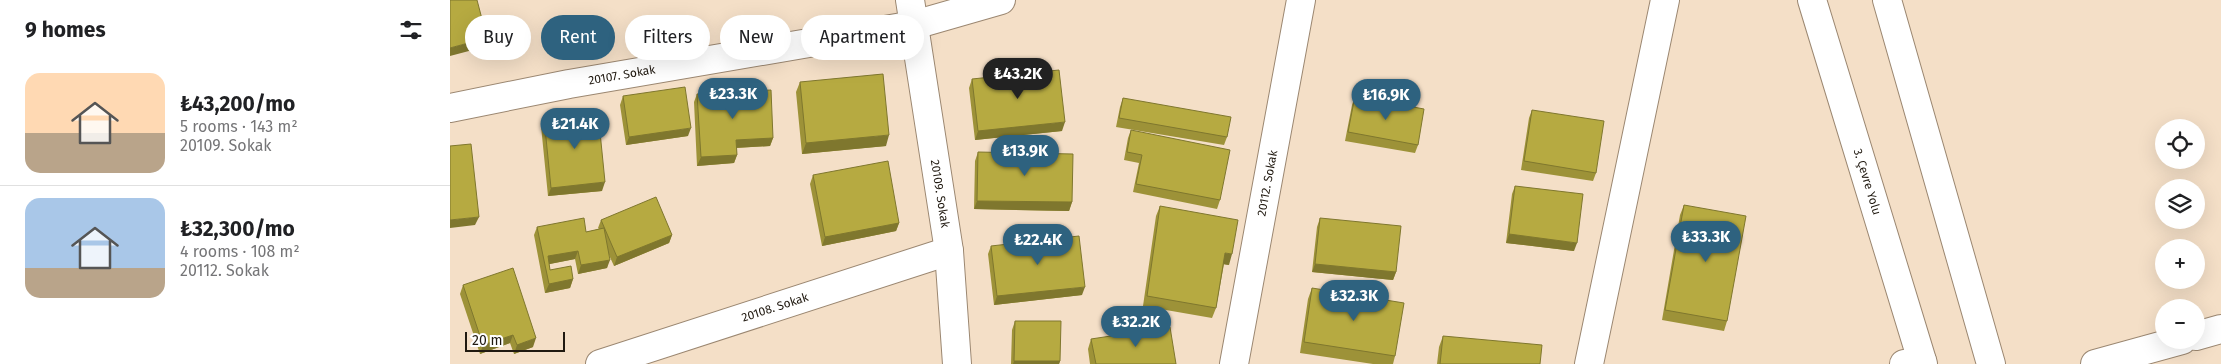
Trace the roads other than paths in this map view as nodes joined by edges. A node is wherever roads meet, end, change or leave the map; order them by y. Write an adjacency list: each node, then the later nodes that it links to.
1 (1000, 0): 6 (street, 20107. Sokak)
2 (1665, 0): 16 (street)
3 (1812, 0): 12 (street, 3. Çevre Yolu)
4 (1887, 0): 17 (street)
5 (1301, 1): 15 (street, 20112. Sokak)
6 (912, 13): 7 (street, 20107. Sokak); 8 (street, 20109. Sokak)
7 (450, 108)
8 (949, 250): 13 (street, 20108. Sokak); 14 (street, 20109. Sokak)
9 (2221, 329): 10 (street)
10 (2205, 333)
11 (2155, 347): 18 (street)
12 (1917, 363)
13 (600, 364)
14 (957, 364)
15 (1234, 364)
16 (1589, 364)
17 (1991, 364)
18 (2095, 364)

